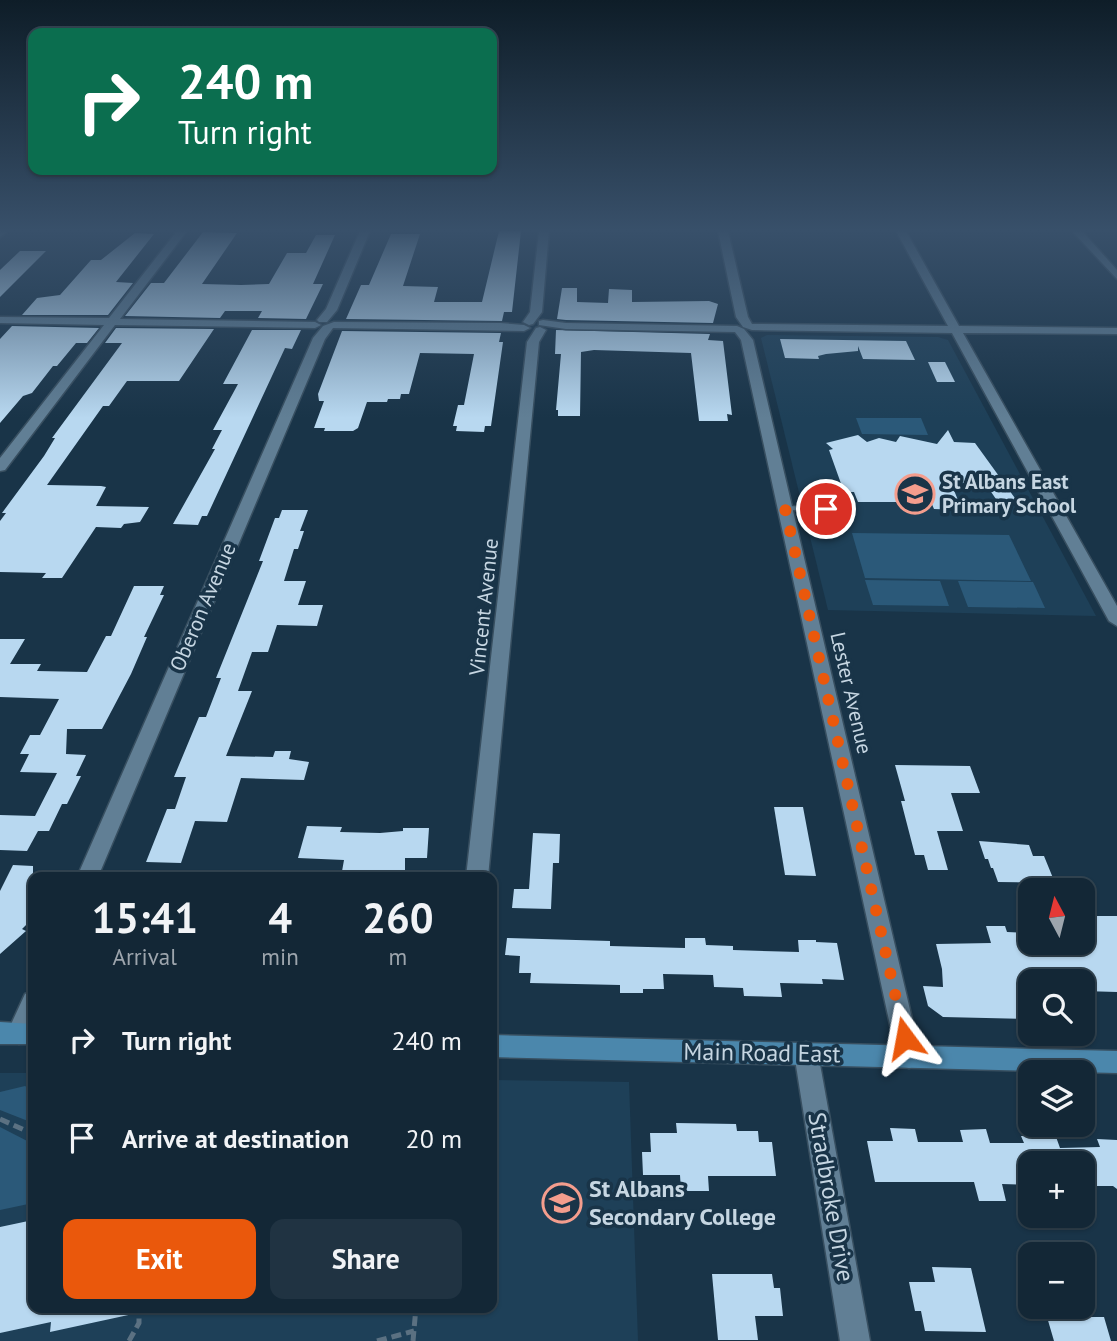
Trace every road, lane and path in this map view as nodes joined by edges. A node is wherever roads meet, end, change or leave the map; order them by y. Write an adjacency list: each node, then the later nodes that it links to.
1 (135, 294): 7 (street)
2 (338, 294): 8 (street, Oberon Avenue)
3 (537, 294): 9 (street, Vincent Avenue)
4 (737, 294): 10 (street, Lester Avenue)
5 (935, 294): 11 (street)
6 (0, 320): 7 (street)
7 (113, 322): 8 (street); 13 (street)
8 (325, 324): 9 (street); 17 (street, Oberon Avenue)
9 (534, 326): 10 (street); 18 (street, Vincent Avenue)
10 (745, 328): 11 (street); 14 (street, Lester Avenue)
11 (956, 331): 12 (street); 16 (street)
12 (1117, 331)
13 (0, 467)
14 (785, 508): 15 (lane); 23 (street, Lester Avenue)
15 (826, 509)
16 (1117, 621)
17 (89, 872)
18 (478, 872)
19 (28, 1012): 20 (street)
20 (18, 1033)
21 (497, 1046): 22 (main road, Main Road East)
22 (806, 1053): 23 (main road, Main Road East); 33 (street, Stradbroke Drive)
23 (909, 1056): 24 (main road, Main Road East)
24 (1117, 1062)
25 (0, 1119): 26 (path)
26 (28, 1132)
27 (139, 1313): 30 (path)
28 (416, 1313): 29 (path)
29 (414, 1331): 31 (path); 32 (path)
30 (129, 1341)
31 (377, 1341)
32 (413, 1341)
33 (855, 1341)

